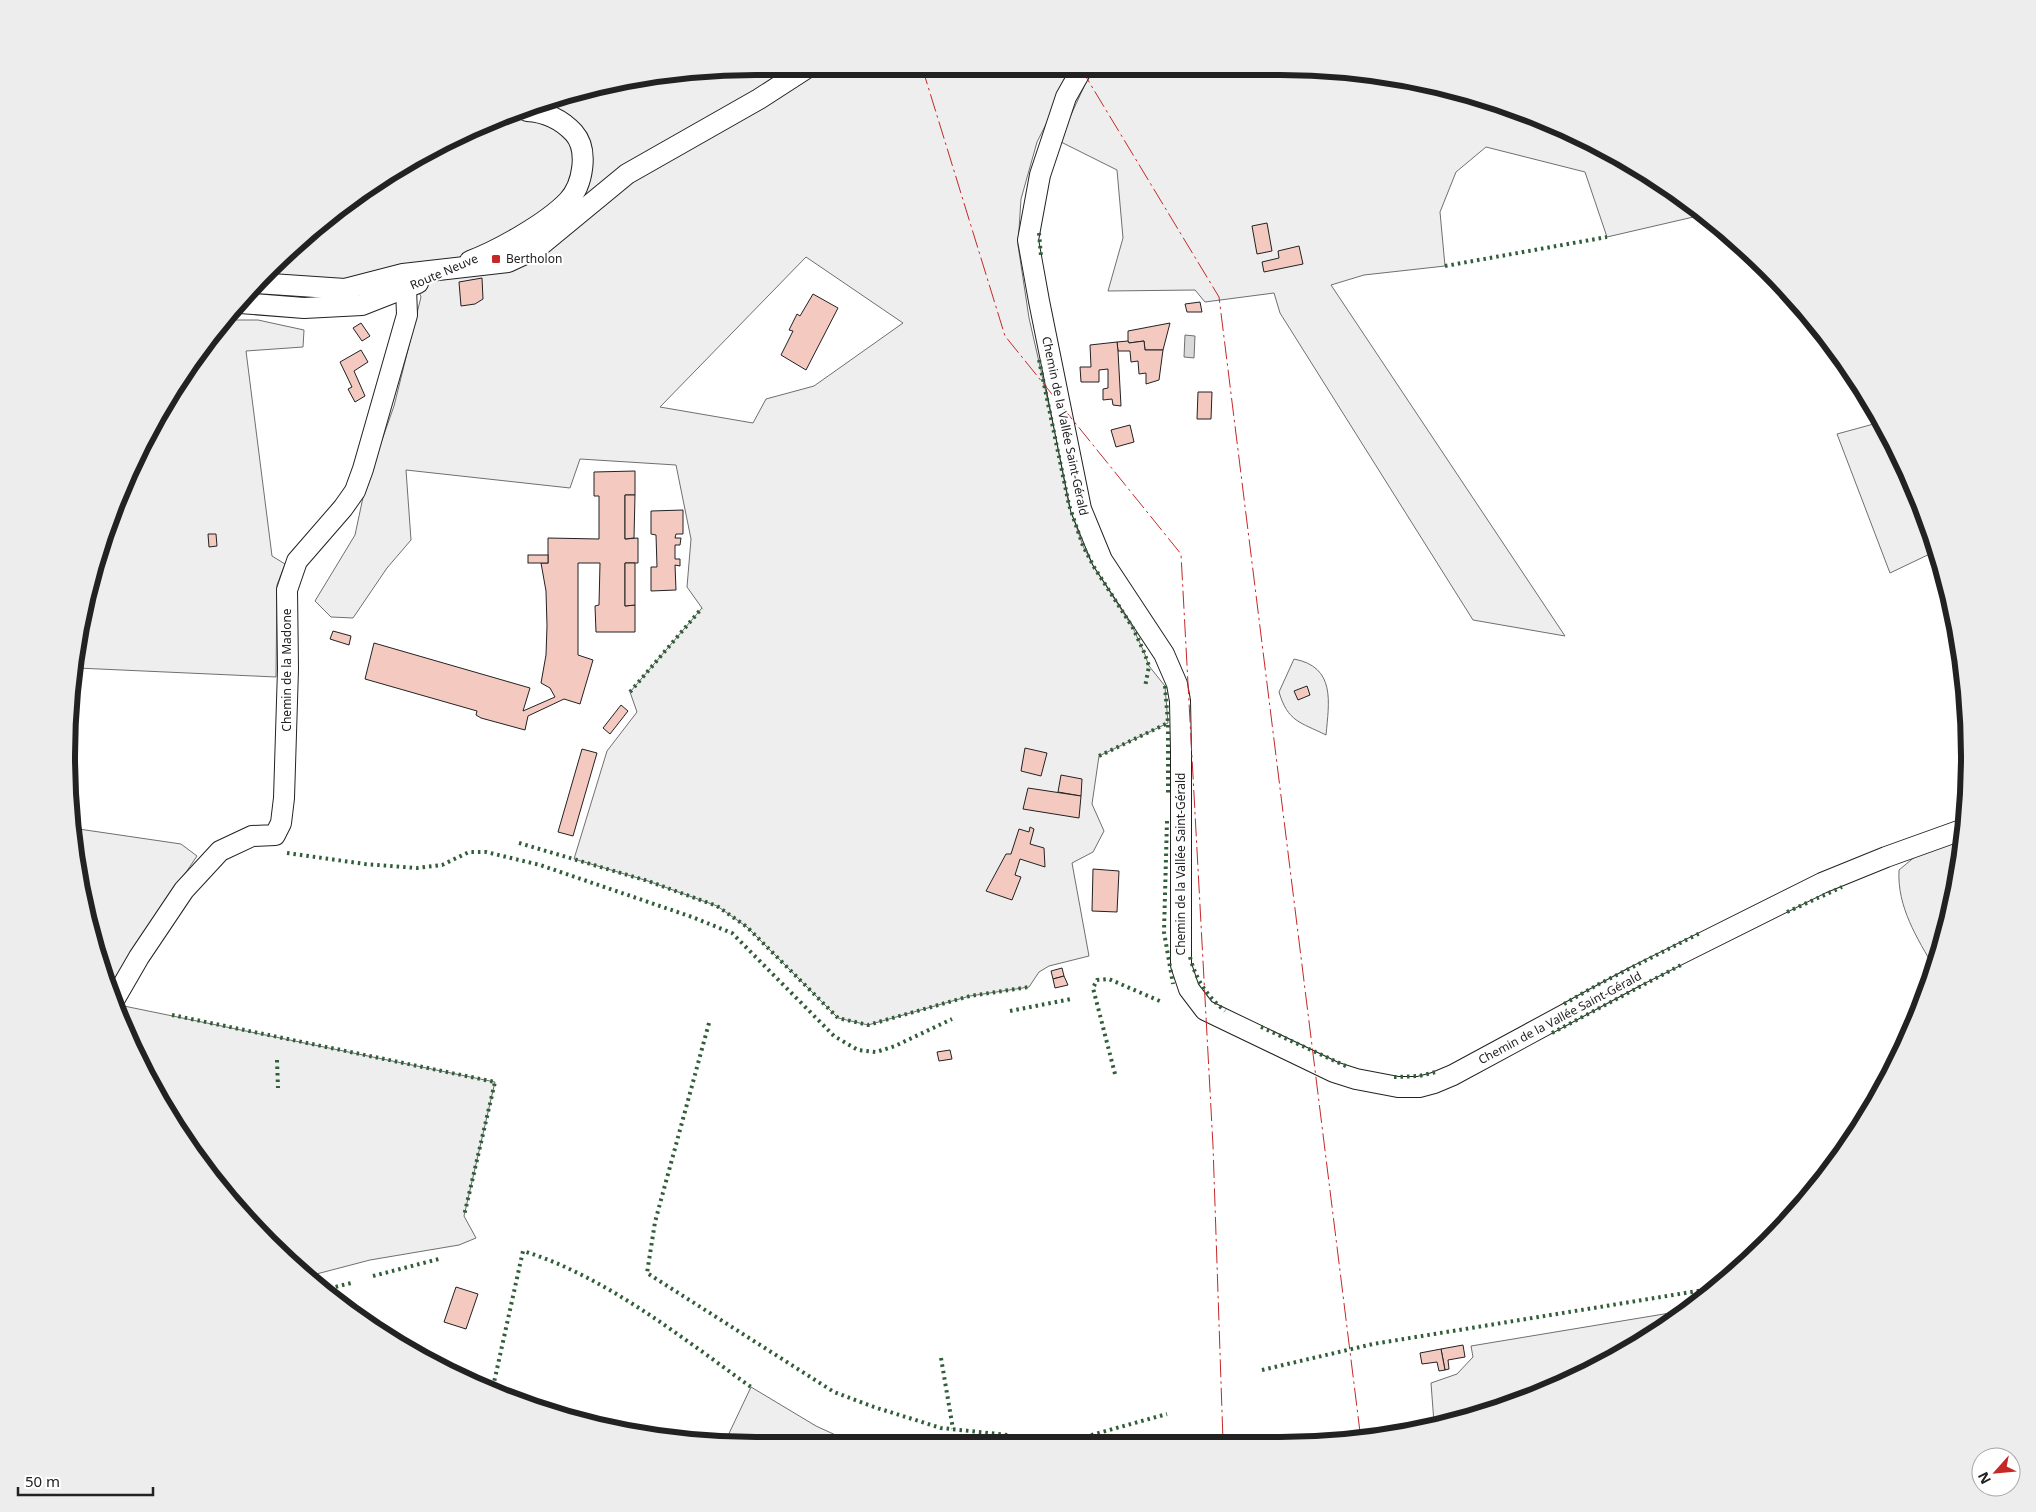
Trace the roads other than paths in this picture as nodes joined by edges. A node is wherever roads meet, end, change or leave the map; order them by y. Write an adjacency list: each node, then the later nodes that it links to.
1 (796, 75): 4 (street)
2 (1078, 75): 8 (street, Chemin de la Vallée Saint-Gérald)
3 (534, 112): 4 (street, Route Neuve)
4 (452, 267): 5 (street); 6 (street, Route Neuve)
5 (265, 284)
6 (406, 288): 7 (street, Route Neuve); 9 (street, Chemin de la Madone)
7 (247, 304)
8 (1957, 832)
9 (118, 993)

